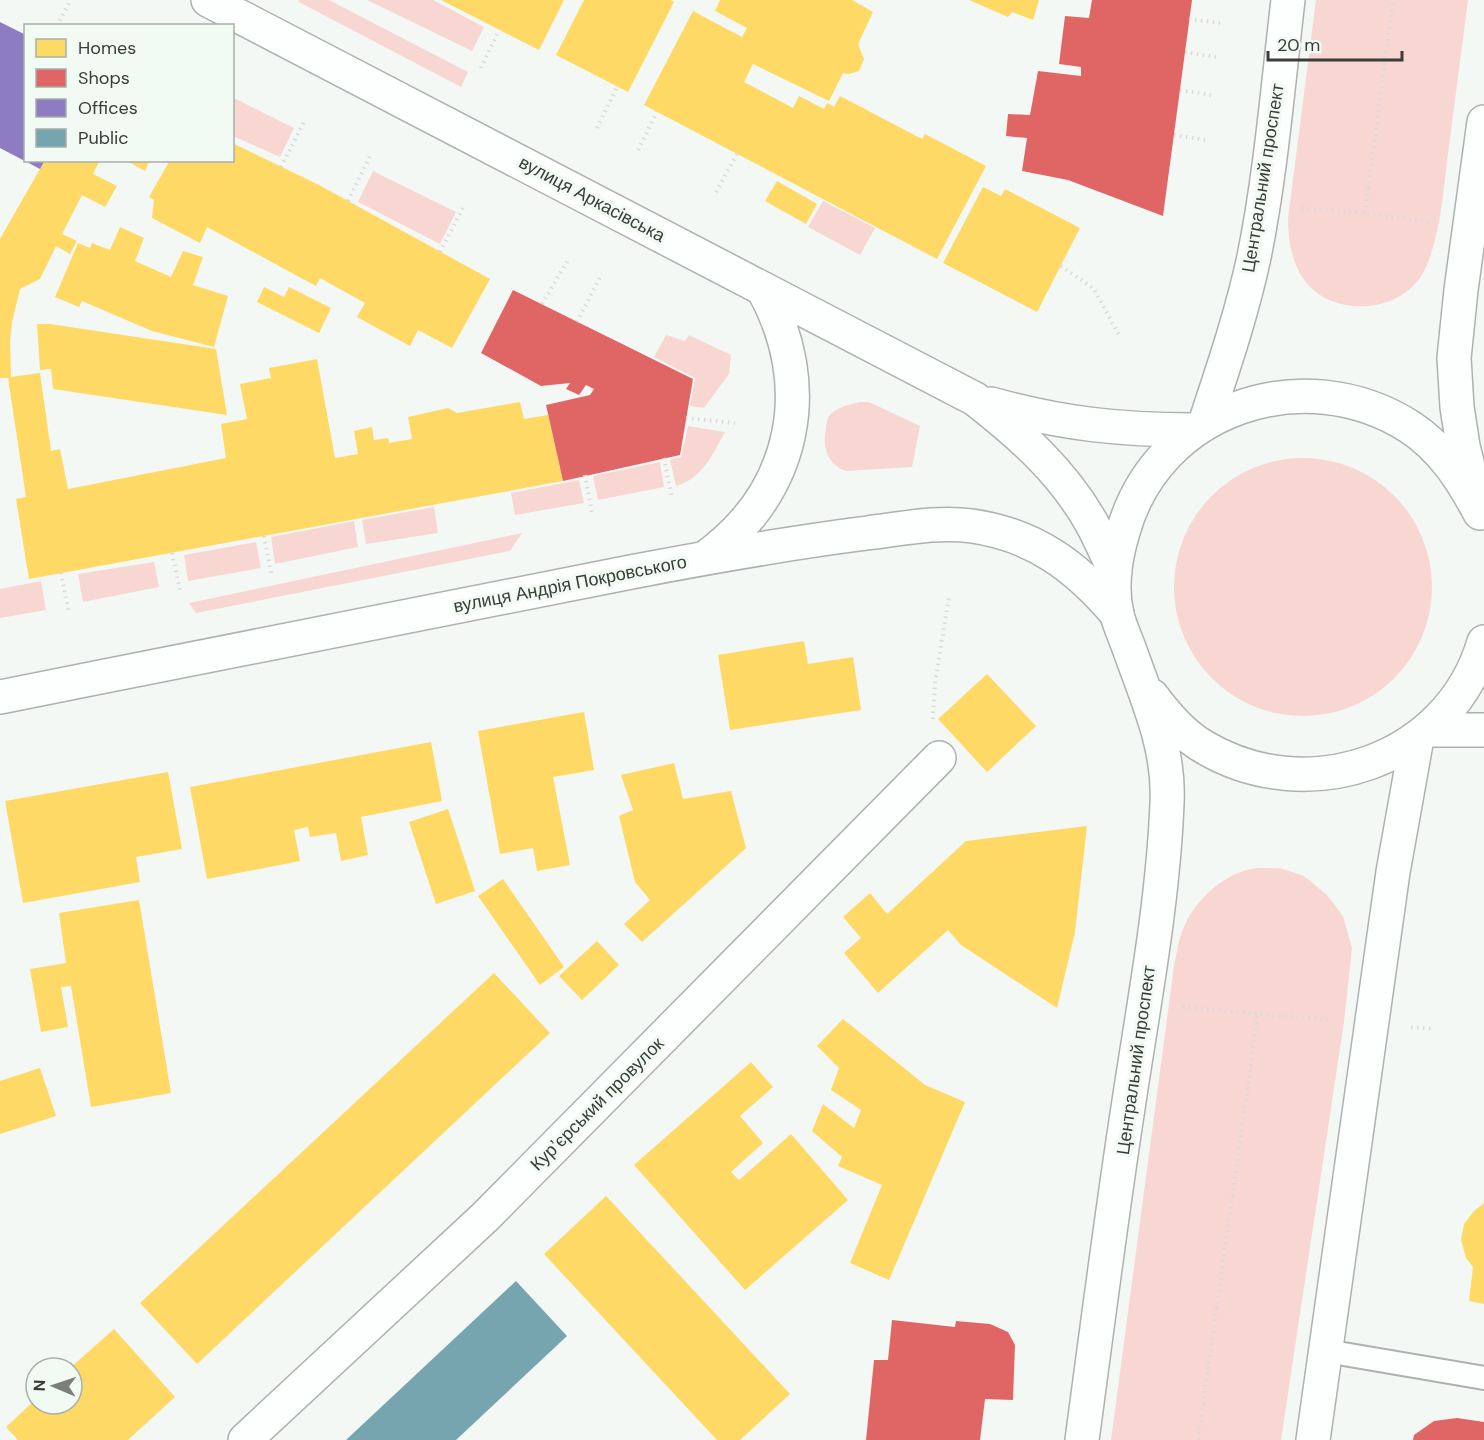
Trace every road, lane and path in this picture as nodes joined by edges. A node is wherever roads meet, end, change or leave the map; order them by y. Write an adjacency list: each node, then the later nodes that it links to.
1 (208, 0): 35 (main road, вулиця Аркасівська)
2 (1288, 0): 42 (main road, Центральний проспект)
3 (1393, 0): 29 (path)
4 (70, 1): 7 (path)
5 (1189, 19): 6 (path)
6 (1220, 23)
7 (58, 24)
8 (499, 30): 11 (path)
9 (1185, 52): 10 (path)
10 (1216, 57)
11 (481, 68)
12 (617, 87): 18 (path)
13 (1180, 90): 14 (path)
14 (1210, 95)
15 (657, 112): 21 (path)
16 (304, 122): 24 (path)
17 (1484, 122): 47 (main road)
18 (597, 128)
19 (1174, 135): 20 (path)
20 (1205, 140)
21 (638, 150)
22 (737, 154): 25 (path)
23 (370, 156): 26 (path)
24 (281, 167)
25 (716, 192)
26 (348, 201)
27 (464, 206): 31 (path)
28 (1294, 208): 29 (path)
29 (1365, 213): 30 (path)
30 (1435, 223)
31 (440, 252)
32 (568, 260): 36 (path)
33 (1061, 266): 38 (path)
34 (600, 277): 37 (path)
35 (763, 289): 39 (main road, вулиця Аркасівська); 50 (main road)
36 (542, 304)
37 (577, 322)
38 (1119, 335)
39 (975, 399): 42 (main road, вулиця Аркасівська); 51 (main road, вулиця Аркасівська)
40 (686, 418): 41 (path)
41 (735, 423)
42 (1200, 427): 47 (main road, вулиця Аркасівська); 51 (main road)
43 (664, 458): 45 (path)
44 (585, 476): 46 (path)
45 (672, 498)
46 (592, 513)
47 (1482, 522)
48 (264, 536): 53 (path)
49 (172, 553): 54 (path)
50 (705, 558): 57 (main road, вулиця Андрія Покровського); 60 (main road, вулиця Андрія Покровського)
51 (1115, 572): 57 (main road)
52 (61, 573): 56 (path)
53 (271, 573)
54 (180, 591)
55 (949, 597): 63 (path)
56 (69, 613)
57 (1117, 614): 59 (main road, Центральний проспект)
58 (1484, 642): 62 (main road)
59 (1141, 681): 62 (main road); 72 (main road, Центральний проспект)
60 (0, 697)
61 (1484, 730): 62 (main road)
62 (1422, 734): 69 (main road)
63 (939, 758): 71 (main road, Курʼєрський провулок)
64 (1181, 1007): 65 (path)
65 (1258, 1013): 66 (path); 73 (path)
66 (1333, 1020)
67 (1406, 1027): 68 (path)
68 (1434, 1029)
69 (1326, 1351): 70 (lane); 74 (main road)
70 (1484, 1378)
71 (245, 1440)
72 (1082, 1440)
73 (1198, 1440)
74 (1312, 1440)

